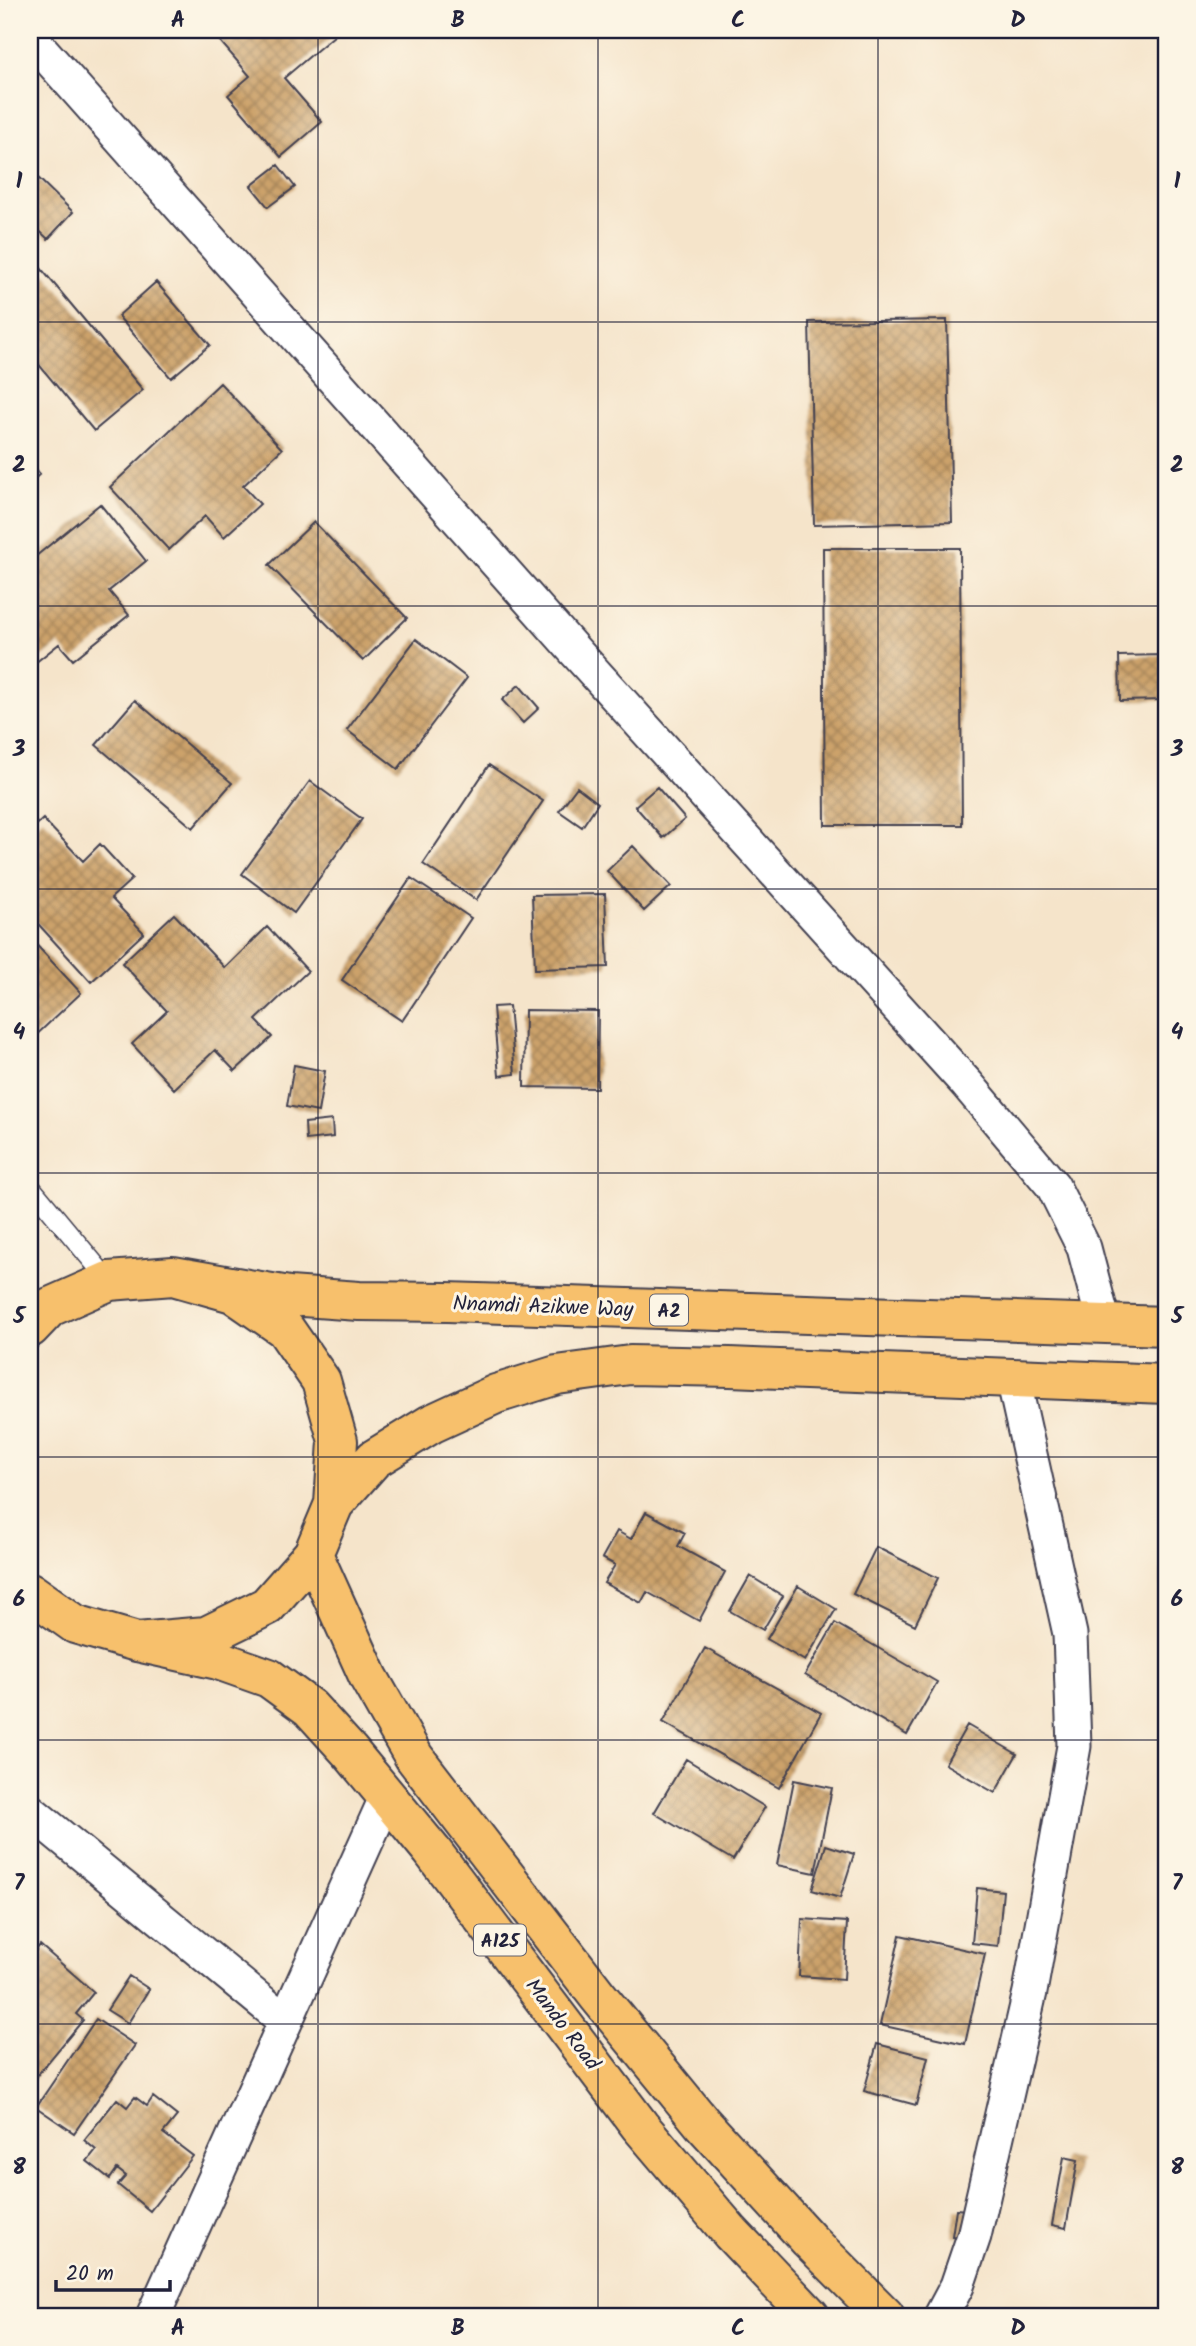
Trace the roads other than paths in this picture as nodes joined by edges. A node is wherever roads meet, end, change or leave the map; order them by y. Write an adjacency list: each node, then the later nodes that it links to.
1 (30, 37): 6 (street)
2 (30, 1186): 4 (lane)
3 (173, 1276): 4 (highway); 6 (highway, Nnamdi Azikwe Way / A2); 10 (highway)
4 (108, 1281): 5 (highway)
5 (37, 1315)
6 (1104, 1324): 7 (highway, Nnamdi Azikwe Way / A2)
7 (1166, 1326)
8 (1013, 1378): 9 (highway); 10 (highway); 20 (street)
9 (1166, 1384)
10 (334, 1504): 11 (highway)
11 (313, 1554): 13 (highway); 19 (highway, Mando Road / A125)
12 (30, 1591): 13 (highway, Mando Road)
13 (136, 1642): 14 (highway, Mando Road / A125)
14 (387, 1796): 16 (street); 18 (highway, Mando Road / A125)
15 (30, 1811): 16 (street)
16 (285, 2021): 17 (street)
17 (153, 2316)
18 (810, 2316)
19 (885, 2316)
20 (940, 2316)

